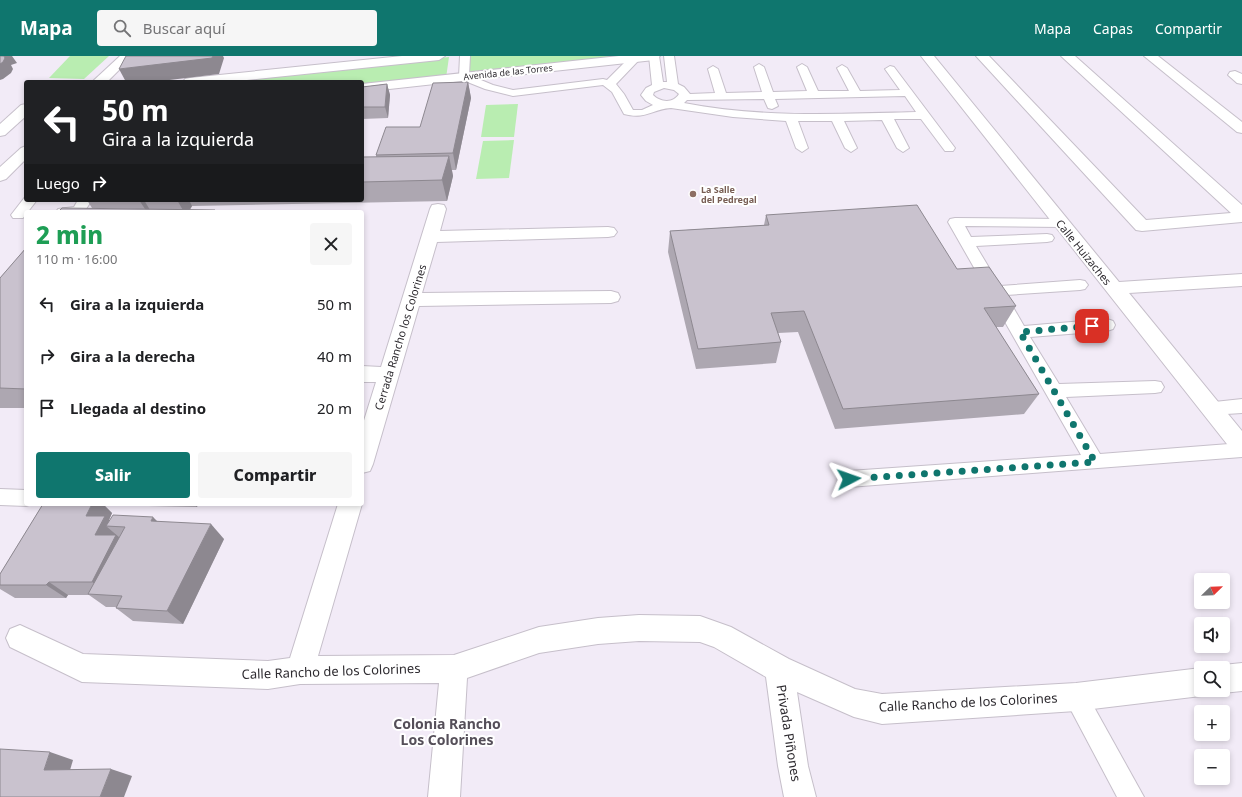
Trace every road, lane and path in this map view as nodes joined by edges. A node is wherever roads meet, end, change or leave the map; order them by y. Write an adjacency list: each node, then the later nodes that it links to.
1 (127, 56): 17 (street)
2 (439, 56): 18 (street)
3 (465, 56): 16 (lane)
4 (654, 56): 10 (street, Avenida de las Torres); 20 (lane)
5 (669, 56): 21 (lane)
6 (927, 56): 51 (street, Calle Huizaches)
7 (982, 56): 50 (street)
8 (1067, 56): 50 (street)
9 (1150, 56): 39 (street)
10 (636, 58): 16 (street, Avenida de las Torres); 19 (lane)
11 (759, 67): 27 (lane)
12 (802, 67): 25 (lane)
13 (842, 68): 24 (lane)
14 (714, 69): 26 (lane)
15 (890, 69): 23 (lane)
16 (464, 77): 19 (lane); 22 (street, Avenida de las Torres)
17 (101, 80)
18 (209, 80)
19 (610, 83): 29 (lane)
20 (658, 86): 21 (lane); 29 (lane)
21 (673, 86): 28 (lane)
22 (364, 88)
23 (908, 93): 24 (lane); 33 (lane)
24 (856, 94): 25 (lane)
25 (814, 95): 27 (lane)
26 (721, 96): 27 (lane); 28 (lane)
27 (768, 96): 35 (lane)
28 (684, 97): 29 (lane)
29 (667, 104): 35 (lane)
30 (24, 108): 32 (street)
31 (24, 110): 40 (street)
32 (0, 112)
33 (924, 115): 34 (lane); 44 (lane)
34 (886, 116): 36 (lane); 43 (lane)
35 (776, 117): 37 (lane)
36 (836, 117): 37 (lane); 42 (lane)
37 (791, 118): 41 (lane)
38 (24, 126): 40 (street)
39 (1242, 129)
40 (1, 130)
41 (802, 148)
42 (851, 148)
43 (903, 148)
44 (949, 148)
45 (24, 153): 46 (street)
46 (0, 176)
47 (28, 202): 49 (lane)
48 (438, 209): 53 (street, Cerrada Rancho los Colorines)
49 (24, 214)
50 (1242, 215)
51 (1061, 223): 55 (lane); 58 (street, Calle Huizaches)
52 (608, 232): 53 (street)
53 (429, 237): 61 (street, Cerrada Rancho los Colorines)
54 (1047, 238): 55 (lane)
55 (967, 242): 59 (lane)
56 (1242, 280): 58 (street)
57 (1080, 285): 59 (lane)
58 (1114, 288): 69 (street, Calle Huizaches)
59 (996, 291): 63 (lane)
60 (611, 297): 61 (street)
61 (410, 300): 65 (street, Cerrada Rancho los Colorines)
62 (1107, 325): 63 (lane)
63 (1020, 332): 67 (lane)
64 (364, 374): 65 (street)
65 (388, 375): 71 (street, Cerrada Rancho los Colorines)
66 (1155, 387): 67 (lane)
67 (1054, 391): 72 (lane)
68 (1242, 406): 69 (lane)
69 (1211, 408): 70 (street, Calle Huizaches)
70 (1242, 448): 72 (lane)
71 (364, 457)
72 (1095, 462): 73 (lane)
73 (849, 479)
74 (0, 497): 75 (lane)
75 (24, 498)
76 (349, 506): 80 (street)
77 (20, 638): 80 (street, Calle Rancho de los Colorines)
78 (454, 669): 79 (street, Calle Rancho de los Colorines); 80 (street, Calle Rancho de los Colorines); 85 (street)
79 (779, 669): 84 (street, Calle Rancho de los Colorines); 86 (street, Privada Piñones)
80 (300, 670)
81 (1242, 677): 82 (street)
82 (1230, 678)
83 (1194, 683): 84 (street, Calle Rancho de los Colorines)
84 (1076, 697): 87 (lane)
85 (444, 797)
86 (800, 797)
87 (1131, 797)

